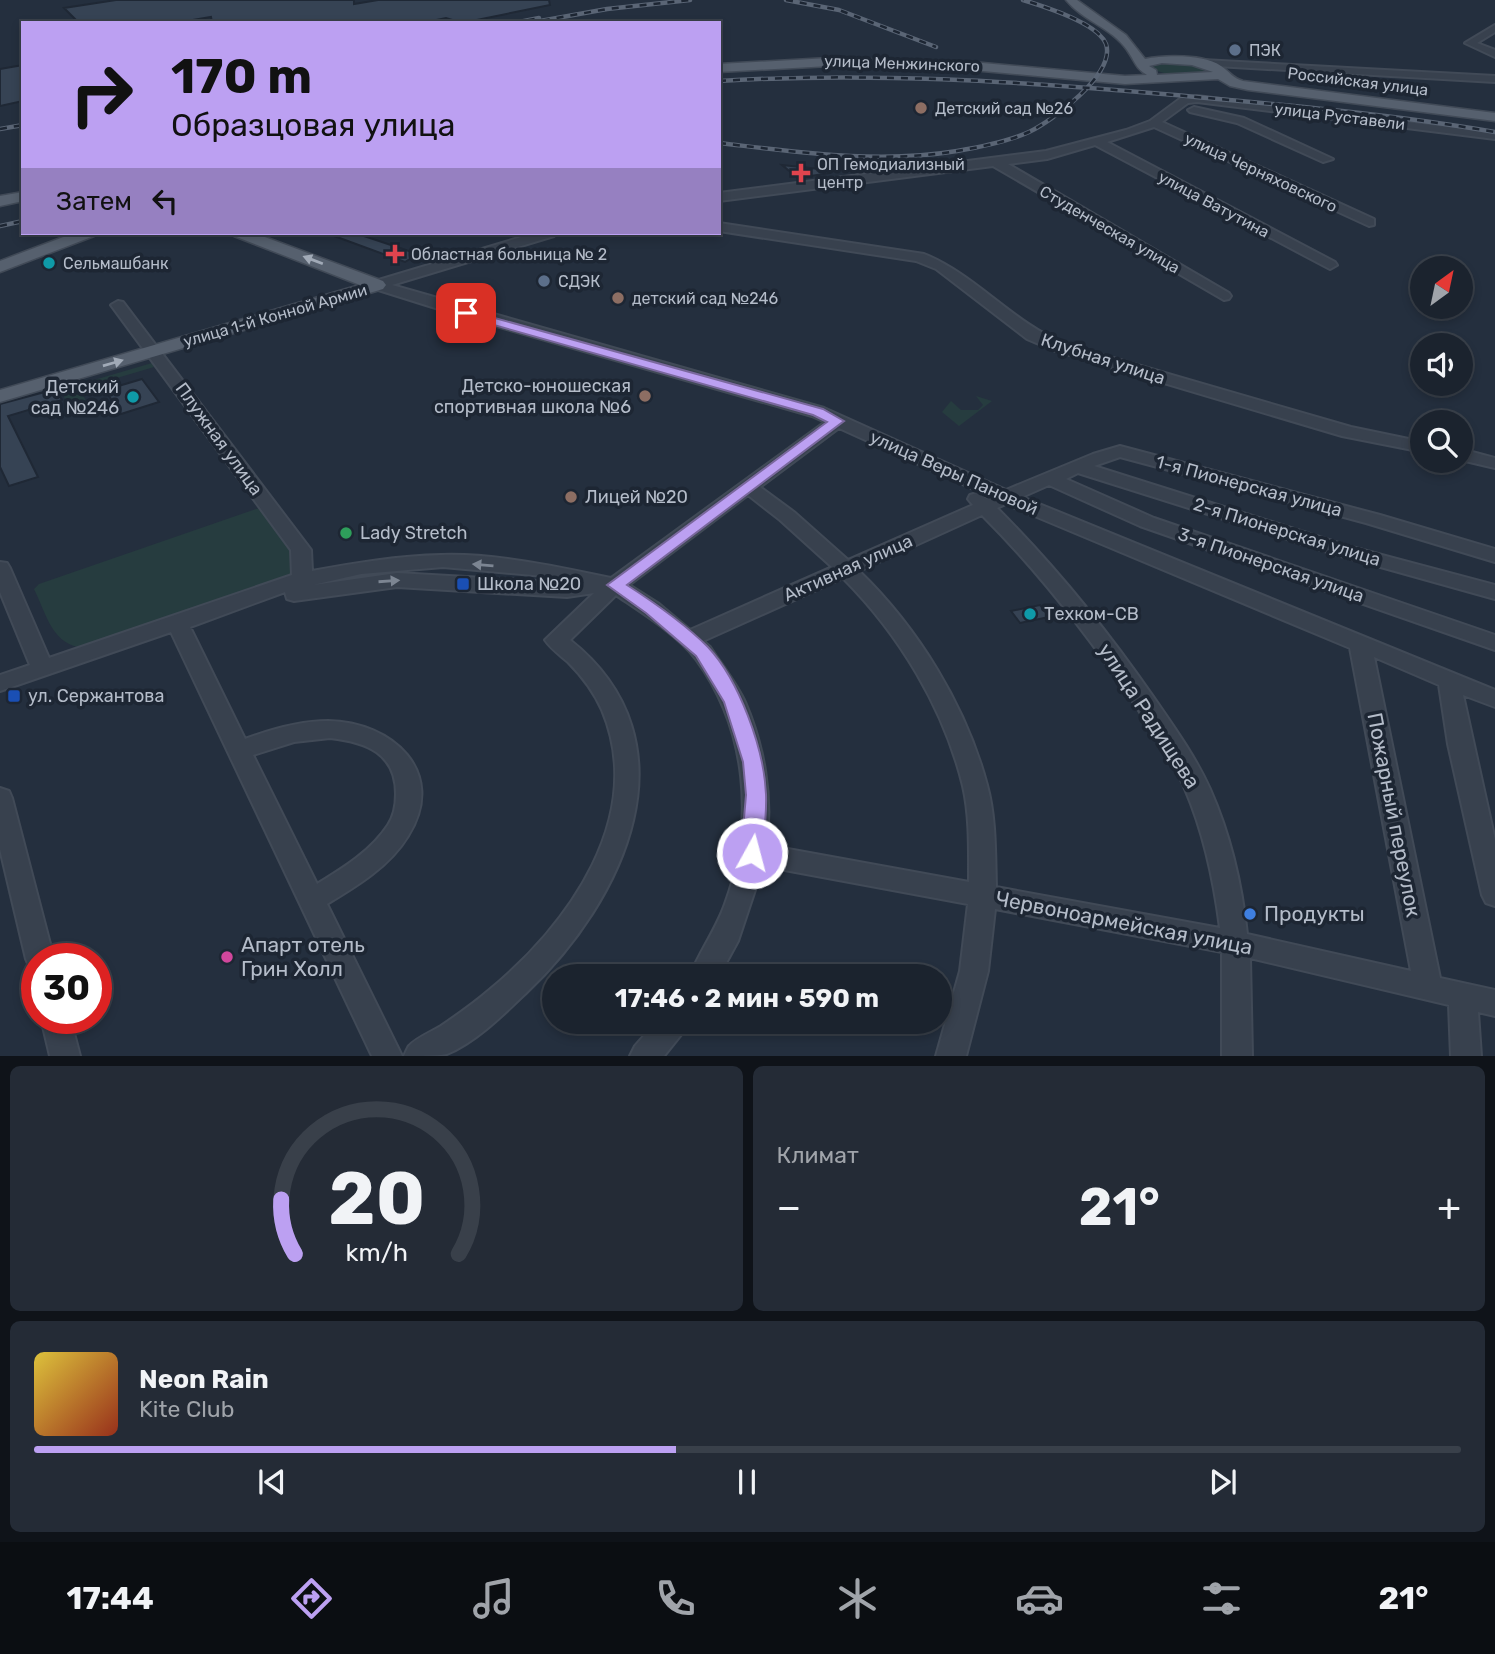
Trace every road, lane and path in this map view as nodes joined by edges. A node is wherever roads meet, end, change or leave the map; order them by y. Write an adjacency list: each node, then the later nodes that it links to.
1 (1070, 0): 3 (main road)
2 (1495, 28): 4 (street)
3 (1137, 54): 5 (main road); 9 (main road)
4 (1495, 54)
5 (1168, 61): 6 (main road); 9 (main road)
6 (1203, 63): 8 (street); 10 (main road)
7 (721, 67): 9 (main road, улица Менжинского)
8 (1314, 71): 10 (street); 12 (street)
9 (1142, 72): 11 (main road); 13 (main road)
10 (1220, 75): 11 (main road); 15 (main road, Российская улица)
11 (1170, 77): 13 (main road)
12 (1495, 79)
13 (1258, 90): 15 (main road, Российская улица)
14 (1181, 103): 16 (street); 17 (street, улица Руставели); 19 (street)
15 (1495, 118)
16 (1154, 122): 18 (street); 24 (street, улица Черняховского)
17 (1495, 136)
18 (1098, 142): 20 (street); 29 (street, улица Ватутина)
19 (1327, 159)
20 (996, 162): 22 (street); 32 (street, Студенческая улица)
21 (21, 194): 23 (main road)
22 (721, 197)
23 (0, 199)
24 (1369, 222)
25 (721, 227): 37 (street, Клубная улица)
26 (83, 235): 30 (main road)
27 (245, 235): 31 (main road, улица Веры Пановой, one-way to 27)
28 (542, 235): 31 (street, улица 1-й Конной Армии)
29 (1330, 265)
30 (0, 267)
31 (377, 285): 34 (main road, улица 1-й Конной Армии); 36 (street, улица Веры Пановой)
32 (1224, 296)
33 (118, 305): 34 (street, Плужная улица)
34 (154, 351): 35 (main road, улица 1-й Конной Армии, one-way to 34); 50 (street, Плужная улица)
35 (0, 396)
36 (837, 421): 41 (street, улица Веры Пановой); 43 (street)
37 (1410, 444)
38 (1473, 457): 39 (street)
39 (1495, 463)
40 (1080, 468): 42 (street, 1-я Пионерская улица); 46 (street, 1-я Пионерская улица); 51 (street, 2-я Пионерская улица)
41 (949, 472): 44 (street, улица Веры Пановой); 45 (street, улица Радищева)
42 (1051, 479): 44 (street, 1-я Пионерская улица); 55 (street, 3-я Пионерская улица)
43 (749, 487): 48 (street); 49 (street)
44 (1009, 498): 45 (street, Активная улица); 54 (street, улица Веры Пановой)
45 (986, 508): 48 (street, Активная улица); 67 (street, улица Радищева)
46 (1495, 556)
47 (0, 568): 56 (street)
48 (846, 569): 53 (street, Активная улица); 64 (street)
49 (607, 584): 50 (street); 53 (street); 76 (street)
50 (302, 586): 52 (street)
51 (1495, 592)
52 (178, 623): 56 (street); 60 (street)
53 (688, 639): 62 (street)
54 (1360, 643): 57 (street, улица Веры Пановой); 69 (street, Пожарный переулок)
55 (1495, 643)
56 (43, 668): 58 (street)
57 (1449, 680): 59 (street, улица Веры Пановой); 63 (street)
58 (0, 683)
59 (1495, 699)
60 (240, 750): 65 (street); 65 (street)
61 (0, 799): 66 (street)
62 (752, 853): 64 (street, Червоноармейская улица); 68 (street)
63 (1495, 895)
64 (984, 896): 67 (street, Червоноармейская улица); 78 (street)
65 (312, 900): 75 (street)
66 (36, 943)
67 (1236, 943): 69 (street, Червоноармейская улица); 79 (street, улица Радищева)
68 (711, 964)
69 (1427, 987): 70 (street, Червоноармейская улица)
70 (1463, 996): 71 (street, Червоноармейская улица); 80 (street)
71 (1495, 1003)
72 (59, 1034): 74 (street)
73 (663, 1034): 77 (street)
74 (65, 1055)
75 (387, 1055)
76 (418, 1055)
77 (645, 1055)
78 (951, 1055)
79 (1237, 1055)
80 (1466, 1055)

